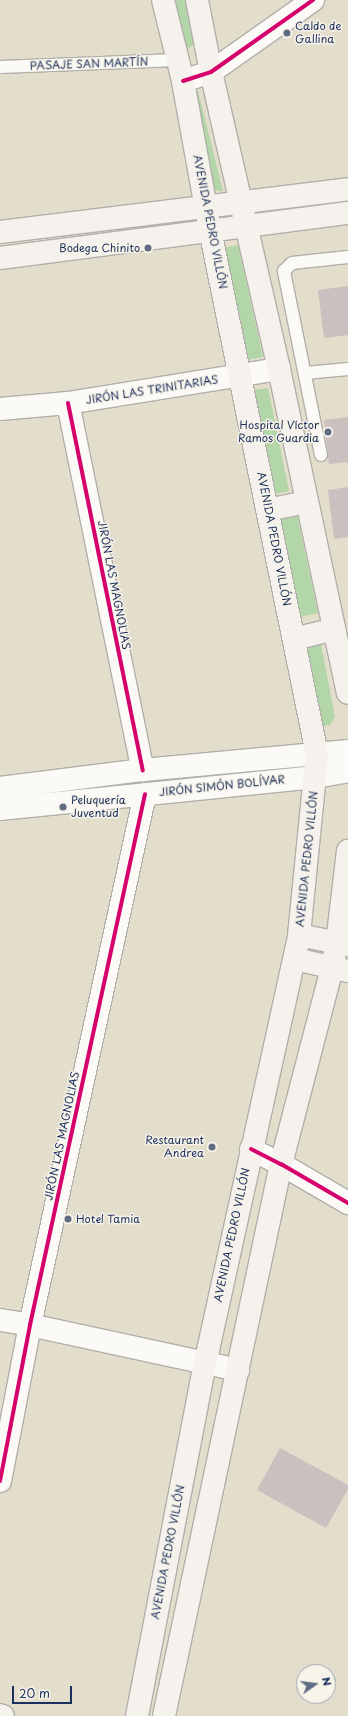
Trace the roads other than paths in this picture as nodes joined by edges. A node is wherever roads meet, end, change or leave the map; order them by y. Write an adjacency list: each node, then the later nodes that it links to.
1 (163, 0): 4 (main road, AVENIDA PEDRO VILLÓN)
2 (197, 0): 6 (main road)
3 (313, 0): 6 (street)
4 (177, 60): 5 (lane, PASAJE SAN MARTÍN); 7 (main road, AVENIDA PEDRO VILLÓN)
5 (0, 67)
6 (211, 72): 7 (street); 9 (main road)
7 (183, 81): 10 (main road, AVENIDA PEDRO VILLÓN)
8 (348, 189): 9 (main road)
9 (242, 201): 10 (main road); 12 (main road)
10 (206, 206): 13 (main road); 14 (main road, AVENIDA PEDRO VILLÓN)
11 (348, 212): 12 (main road)
12 (247, 225): 14 (main road); 19 (main road)
13 (28, 228): 15 (main road); 16 (main road)
14 (210, 230): 16 (main road); 22 (main road, AVENIDA PEDRO VILLÓN)
15 (0, 232)
16 (32, 254): 18 (main road)
17 (348, 257): 21 (lane)
18 (0, 258)
19 (279, 369): 22 (street, JIRÓN LAS TRINITARIAS); 26 (main road)
20 (348, 369): 21 (lane)
21 (305, 374): 25 (lane)
22 (240, 376): 23 (street, JIRÓN LAS TRINITARIAS); 27 (main road, AVENIDA PEDRO VILLÓN)
23 (68, 403): 24 (street, JIRÓN LAS TRINITARIAS); 33 (street, JIRÓN LAS MAGNOLIAS)
24 (0, 409)
25 (321, 455)
26 (307, 502): 27 (main road); 28 (main road)
27 (268, 510): 29 (main road, AVENIDA PEDRO VILLÓN)
28 (334, 629): 29 (main road); 30 (main road)
29 (294, 638): 32 (main road, AVENIDA PEDRO VILLÓN)
30 (348, 693)
31 (348, 751): 32 (street, JIRÓN SIMÓN BOLÍVAR)
32 (317, 754): 33 (street, JIRÓN SIMÓN BOLÍVAR); 35 (main road, AVENIDA PEDRO VILLÓN)
33 (143, 770): 36 (street, JIRÓN SIMÓN BOLÍVAR)
34 (348, 771): 35 (street, JIRÓN SIMÓN BOLÍVAR)
35 (315, 777): 37 (street, JIRÓN SIMÓN BOLÍVAR); 40 (main road, AVENIDA PEDRO VILLÓN)
36 (0, 788)
37 (145, 794): 38 (street, JIRÓN SIMÓN BOLÍVAR); 48 (street, JIRÓN LAS MAGNOLIAS)
38 (0, 809)
39 (348, 851): 41 (main road)
40 (299, 935): 41 (main road); 42 (main road, AVENIDA PEDRO VILLÓN)
41 (343, 944): 43 (main road)
42 (294, 959): 43 (main road); 44 (main road, AVENIDA PEDRO VILLÓN)
43 (340, 970): 45 (main road)
44 (251, 1149): 45 (street); 49 (main road, AVENIDA PEDRO VILLÓN)
45 (281, 1164): 46 (street); 50 (main road)
46 (348, 1203)
47 (0, 1320): 48 (street)
48 (30, 1325): 49 (street); 51 (street, JIRÓN LAS MAGNOLIAS)
49 (204, 1364): 50 (street); 54 (main road, AVENIDA PEDRO VILLÓN)
50 (238, 1370): 55 (main road)
51 (0, 1481)
52 (0, 1715): 53 (main road)
53 (3, 1716)
54 (137, 1716)
55 (164, 1716)

